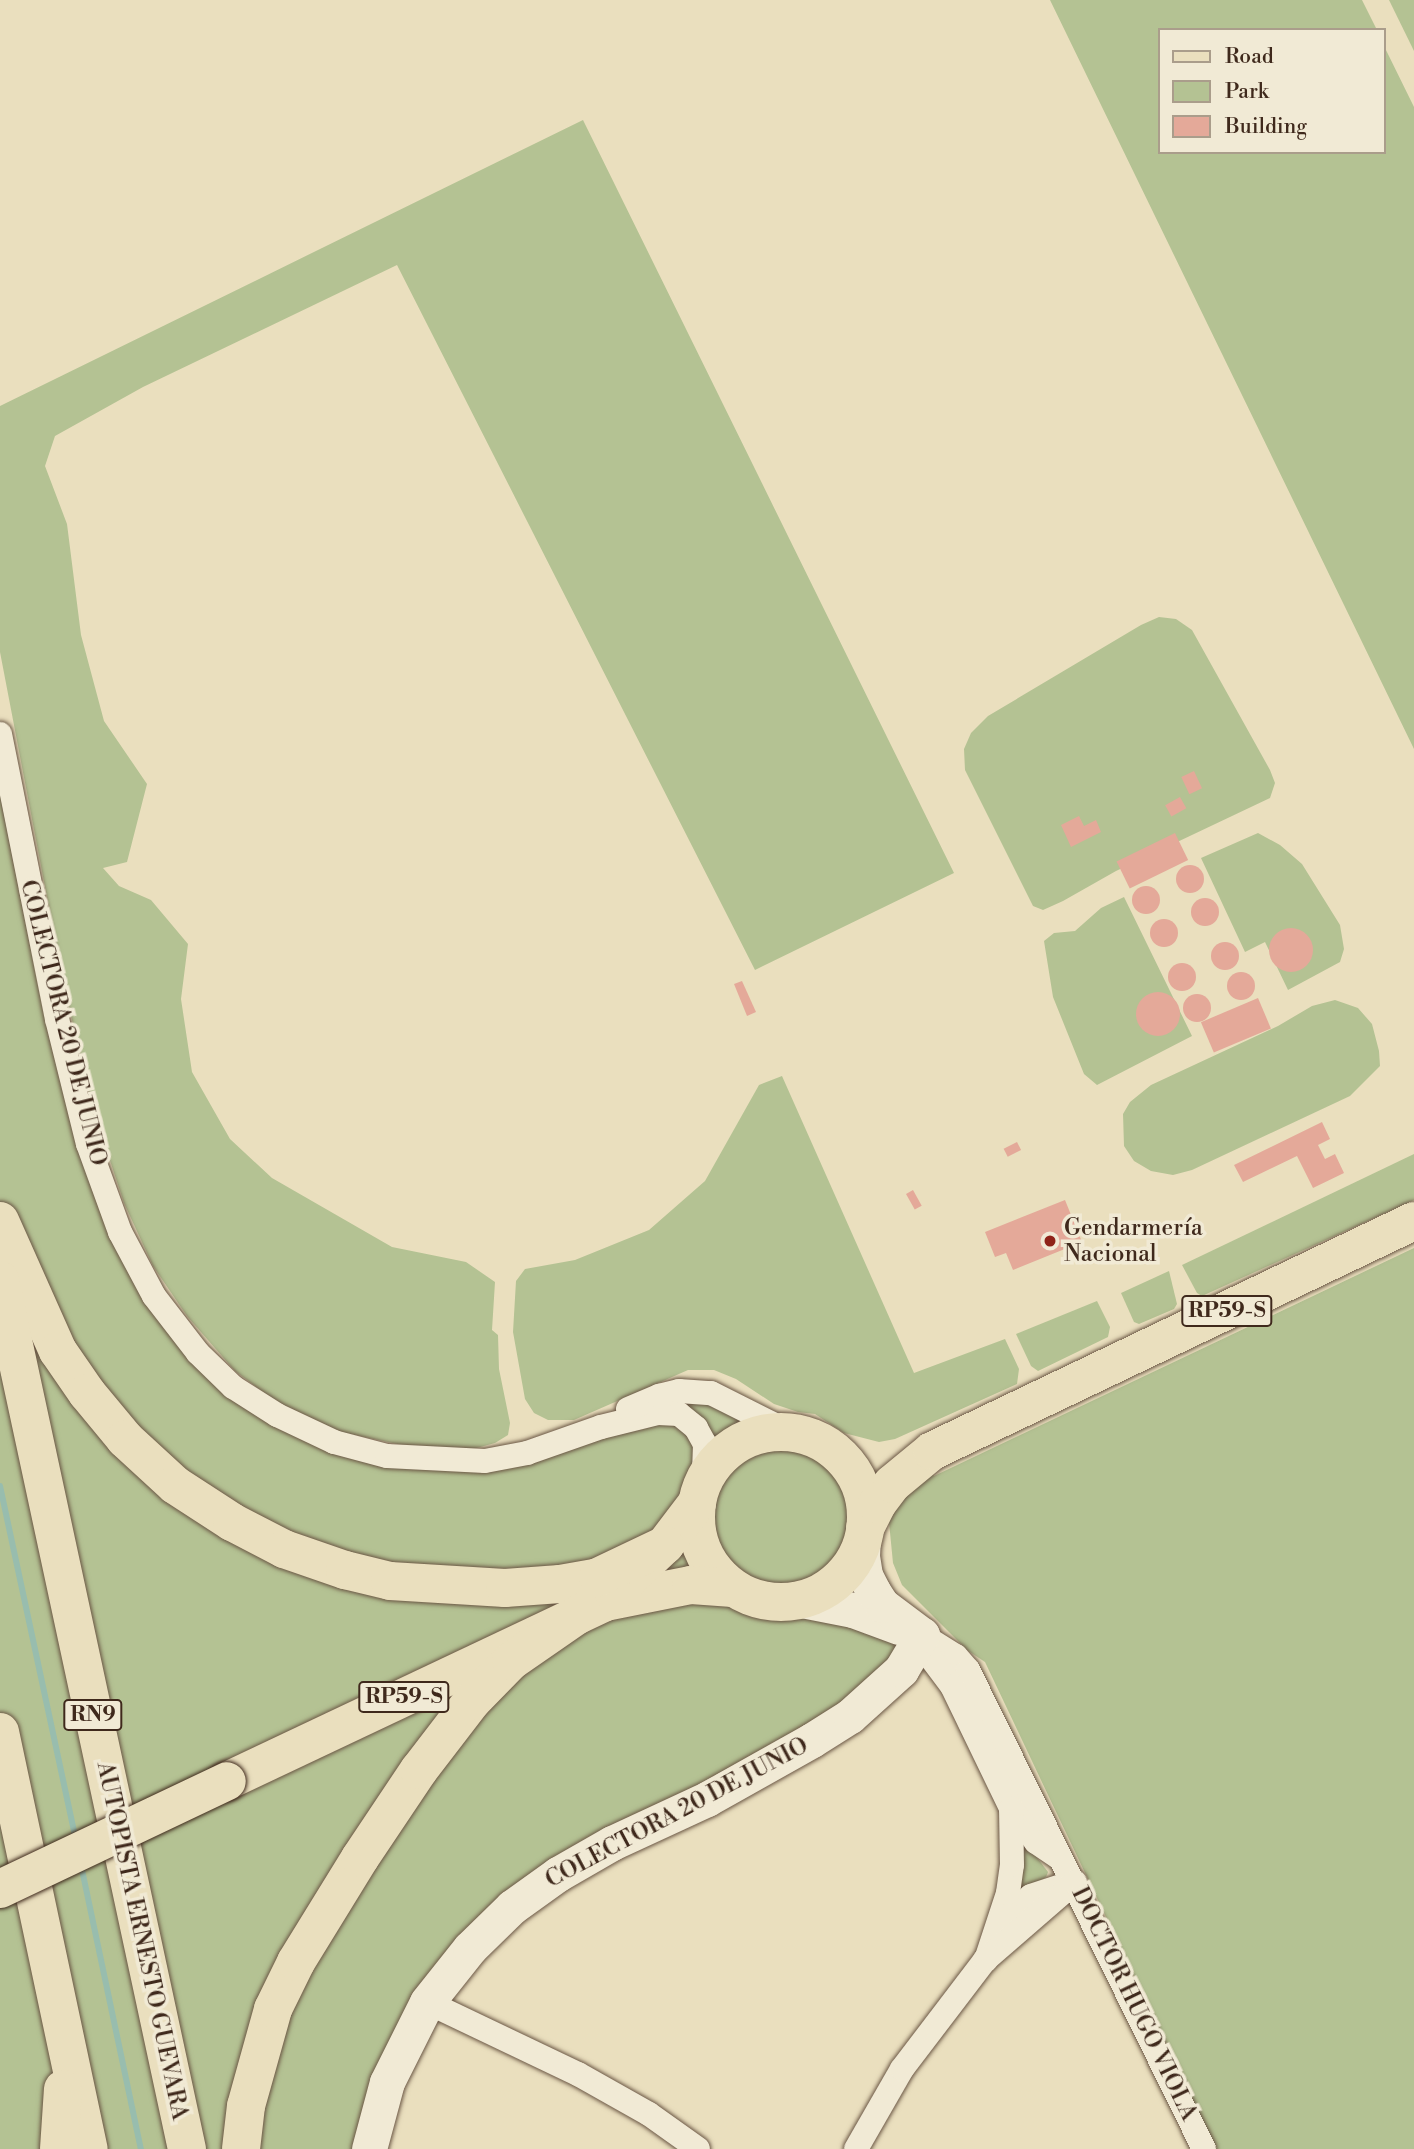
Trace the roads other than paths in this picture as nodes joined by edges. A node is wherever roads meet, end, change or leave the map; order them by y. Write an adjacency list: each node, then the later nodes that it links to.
1 (0, 734): 5 (street, COLECTORA 20 DE JUNIO)
2 (0, 1221): 11 (main road)
3 (1414, 1221): 7 (main road, RP59-S)
4 (0, 1280): 26 (main road, AUTOPISTA ERNESTO GUEVARA / RN9)
5 (601, 1427): 6 (street, COLECTORA 20 DE JUNIO); 9 (street, COLECTORA 20 DE JUNIO)
6 (787, 1432): 8 (main road); 9 (main road)
7 (932, 1451): 8 (main road, RP59-S); 10 (main road, RP59-S)
8 (846, 1462): 10 (main road)
9 (700, 1491): 11 (main road, RP59-S); 12 (main road)
10 (864, 1533): 13 (main road); 15 (main road, DOCTOR HUGO VIOLA)
11 (665, 1545): 14 (main road, RP59-S)
12 (733, 1588): 13 (main road); 14 (main road, RP59-S)
13 (802, 1600): 15 (main road, DOCTOR HUGO VIOLA)
14 (592, 1608): 19 (main road, RP59-S, bridge); 27 (main road)
15 (920, 1638): 17 (street, DOCTOR HUGO VIOLA); 18 (street, DOCTOR HUGO VIOLA); 22 (main road, COLECTORA 20 DE JUNIO)
16 (0, 1732): 23 (main road)
17 (1011, 1808): 18 (street, DOCTOR HUGO VIOLA); 20 (street)
18 (1069, 1871): 20 (street); 21 (street); 31 (street, DOCTOR HUGO VIOLA)
19 (0, 1889)
20 (999, 1925): 21 (street)
21 (985, 1960): 30 (street)
22 (427, 2002): 28 (main road, COLECTORA 20 DE JUNIO); 29 (street)
23 (64, 2031): 24 (main road); 25 (main road)
24 (59, 2149)
25 (89, 2149)
26 (187, 2149)
27 (242, 2149)
28 (369, 2149)
29 (698, 2149)
30 (856, 2149)
31 (1204, 2149)

